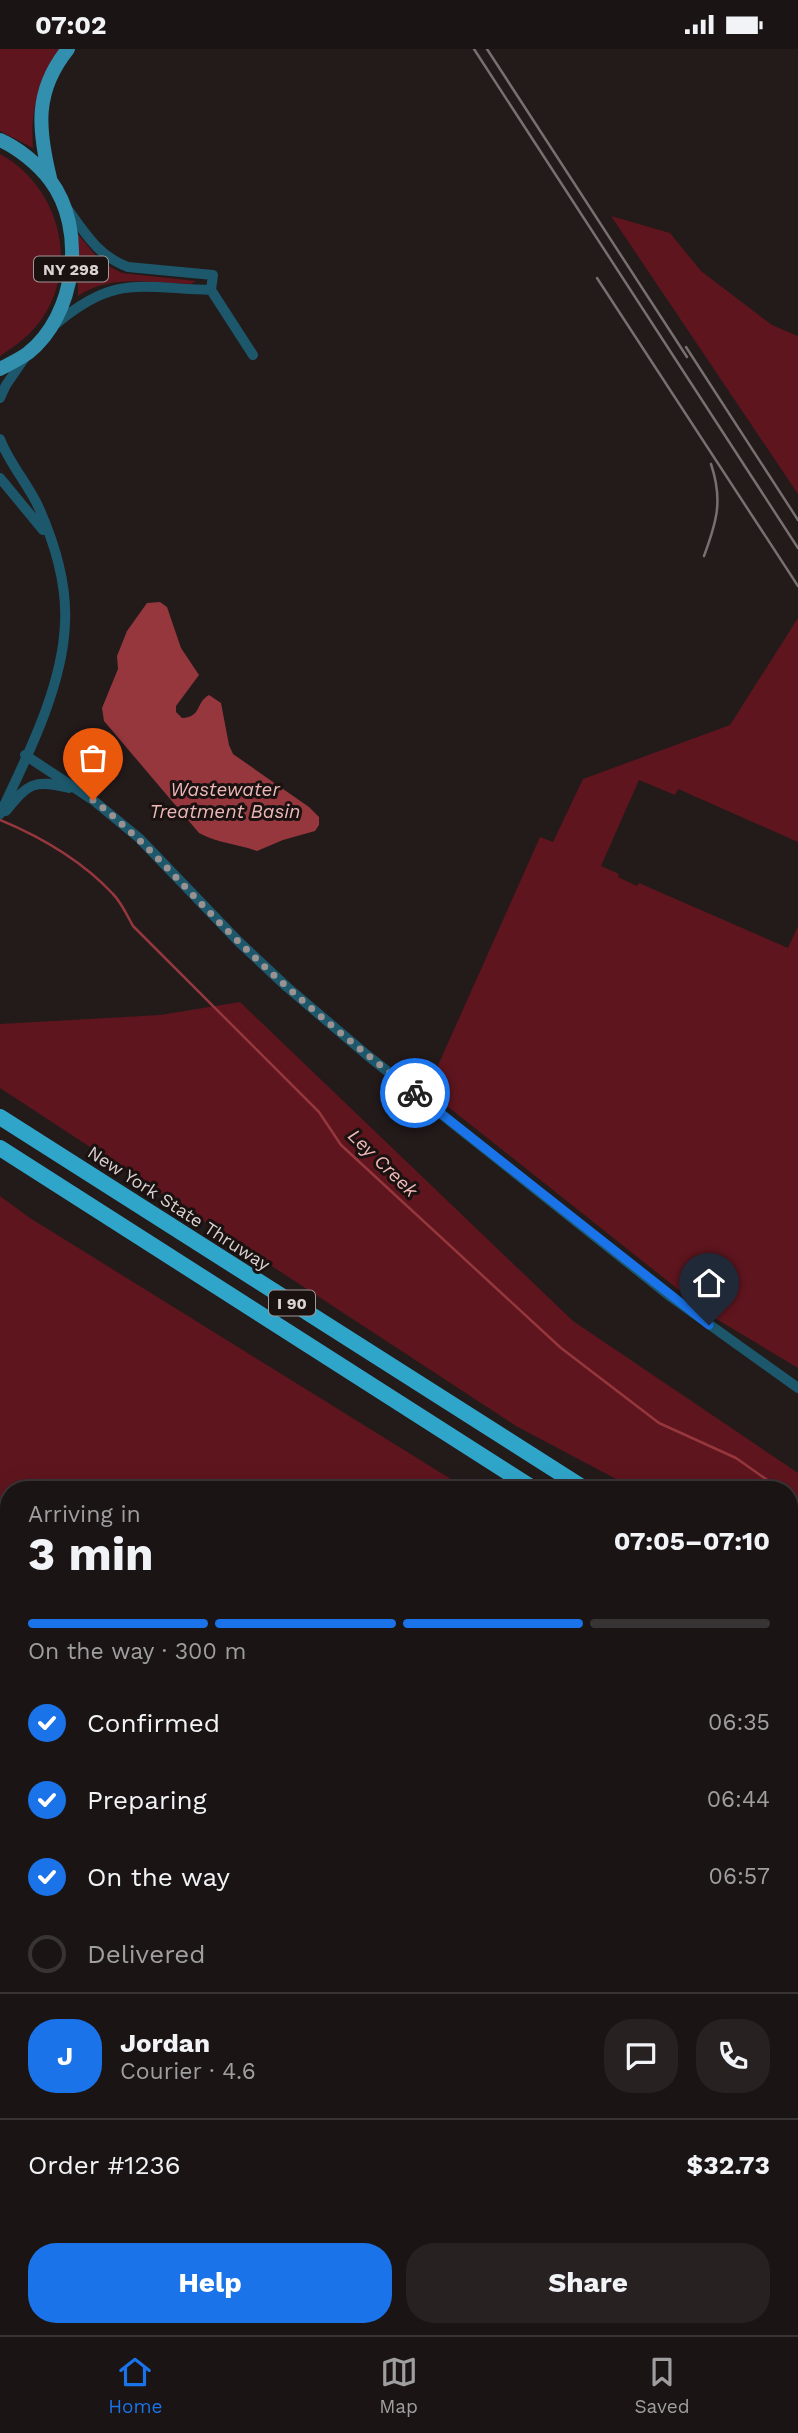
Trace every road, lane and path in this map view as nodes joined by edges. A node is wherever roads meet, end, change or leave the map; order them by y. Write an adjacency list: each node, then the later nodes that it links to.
1 (68, 49): 3 (main road, NY 298)
2 (0, 140): 3 (main road)
3 (50, 180): 4 (main road, NY 298)
4 (63, 203): 5 (street); 6 (main road, NY 298)
5 (211, 290): 6 (street); 8 (street)
6 (48, 330): 7 (main road, NY 298)
7 (29, 352): 9 (main road, NY 298); 10 (street)
8 (253, 355)
9 (0, 369)
10 (0, 398)
11 (0, 439): 13 (street)
12 (0, 478): 13 (street)
13 (50, 538): 14 (street)
14 (25, 755): 15 (street); 16 (street)
15 (76, 789): 16 (street); 19 (street)
16 (4, 810)
17 (0, 1117): 21 (highway, New York State Thruway / I 90)
18 (0, 1148): 20 (highway, I 90)
19 (798, 1388)
20 (521, 1481)
21 (572, 1481)

